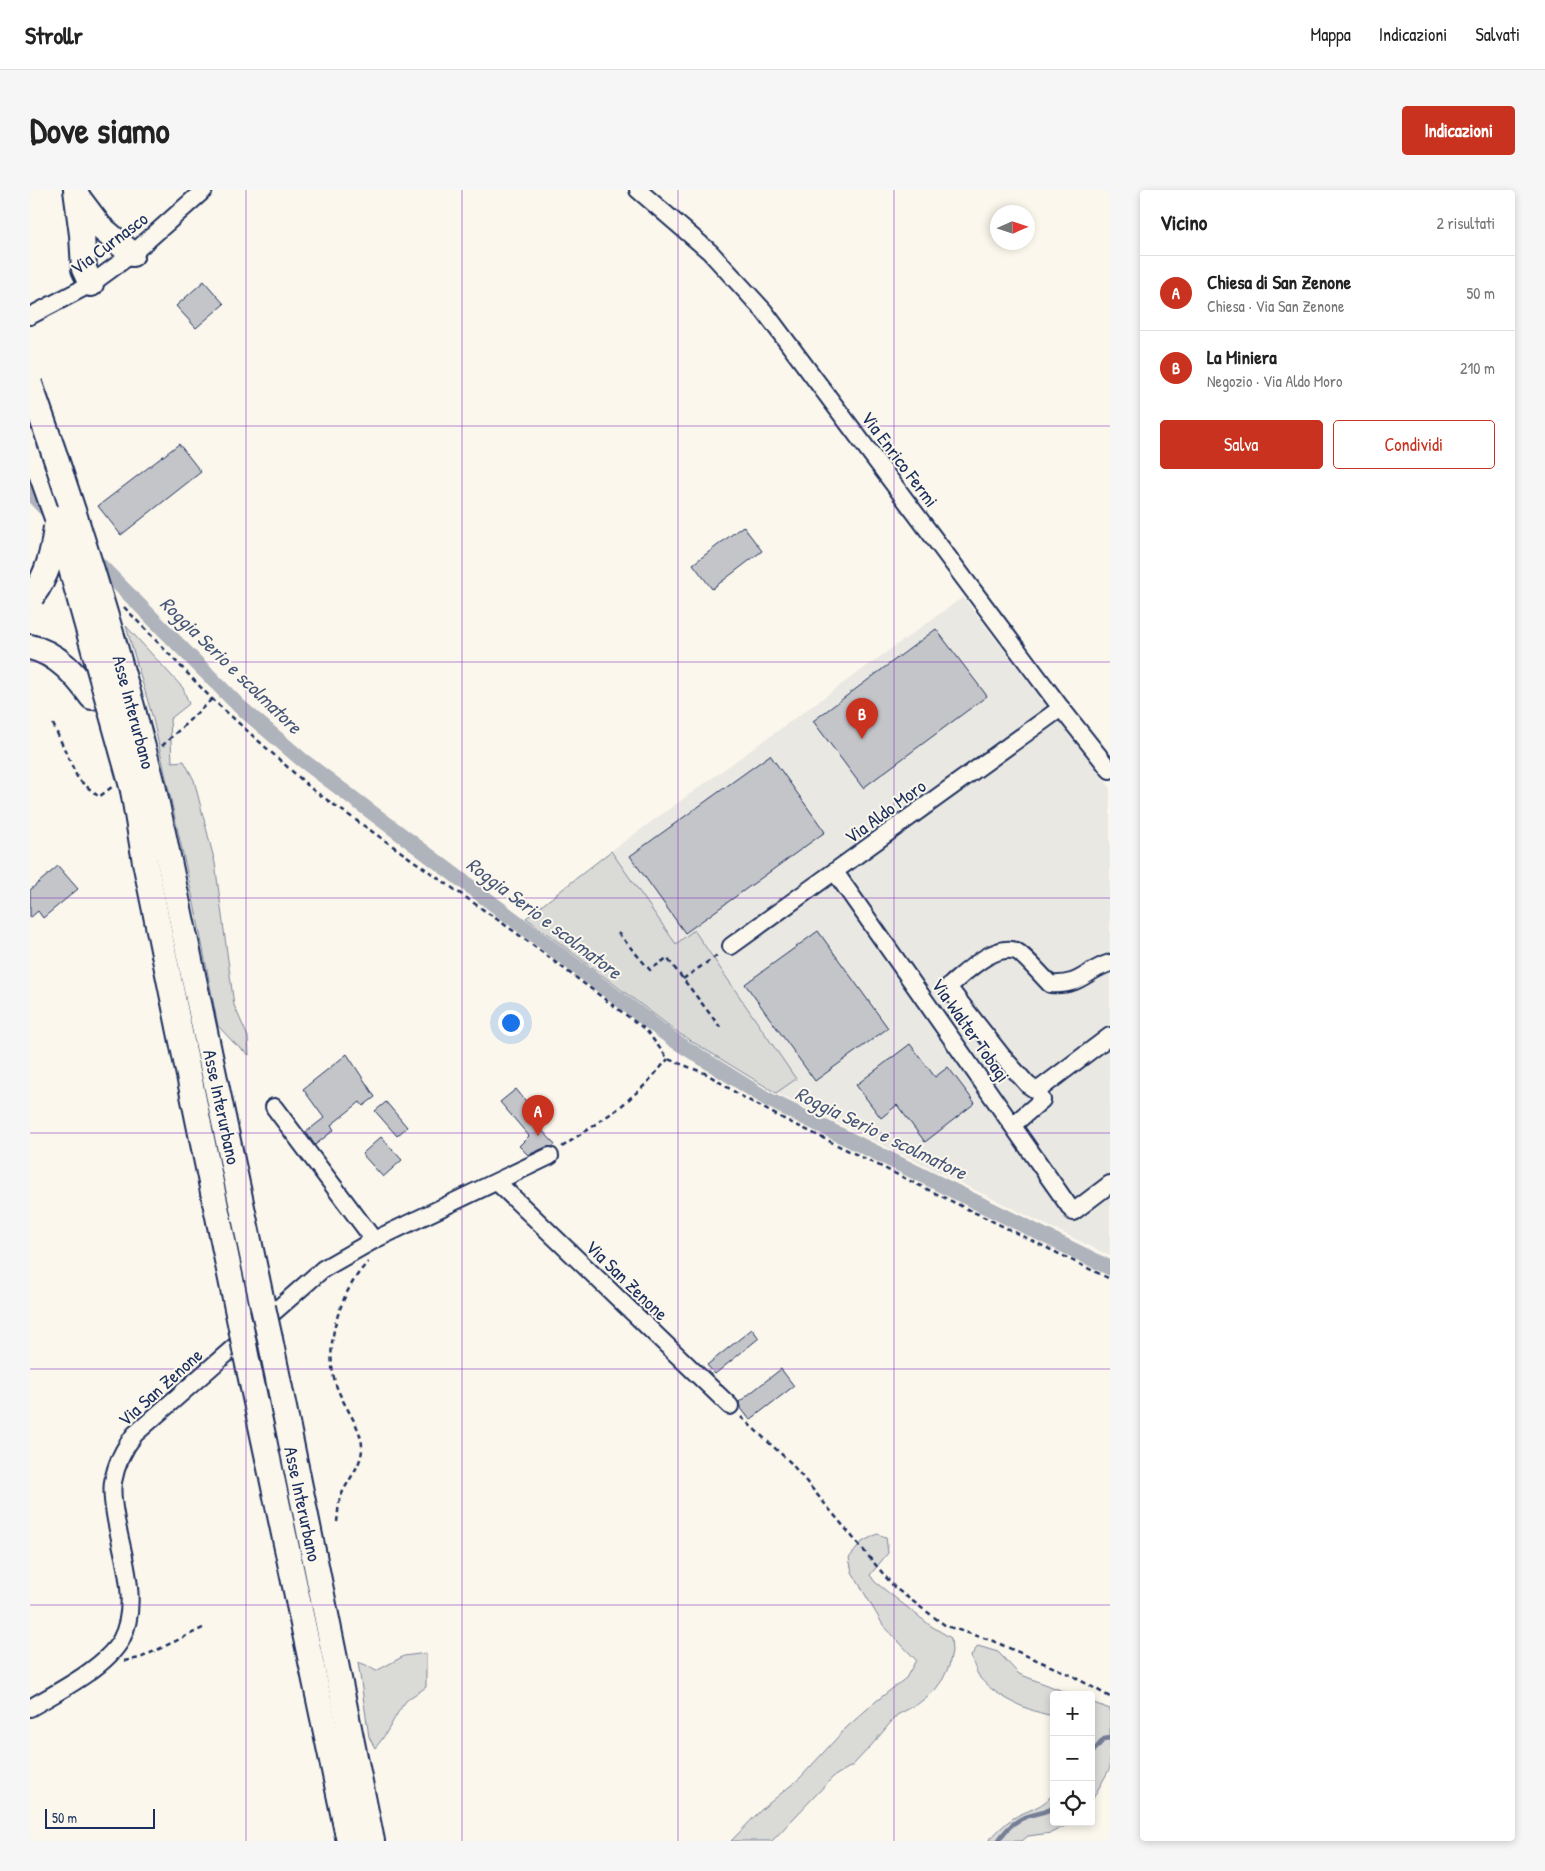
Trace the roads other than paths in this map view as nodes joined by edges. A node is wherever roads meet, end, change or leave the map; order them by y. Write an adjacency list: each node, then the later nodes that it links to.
1 (204, 190): 4 (street, Via Curnasco)
2 (638, 190): 12 (street, Via Enrico Fermi)
3 (76, 193): 4 (highway); 5 (highway)
4 (132, 254): 5 (street, Via Curnasco)
5 (91, 284): 6 (street, Via Curnasco)
6 (30, 316)
7 (30, 384): 14 (highway, Asse Interurbano, bridge)
8 (30, 442): 9 (highway, Asse Interurbano)
9 (57, 518): 10 (highway, bridge); 14 (highway, Asse Interurbano, bridge)
10 (31, 597)
11 (30, 647): 14 (highway, bridge)
12 (1061, 708): 13 (street, Via Enrico Fermi); 15 (street, Via Aldo Moro)
13 (1110, 770)
14 (143, 787): 30 (highway, Asse Interurbano, bridge); 31 (highway, Asse Interurbano, bridge)
15 (835, 872): 16 (street, Via Aldo Moro); 19 (street, Via Walter Tobagi)
16 (731, 946)
17 (1110, 963): 18 (street)
18 (948, 987): 19 (street); 21 (street)
19 (926, 1002): 23 (street, Via Walter Tobagi)
20 (1110, 1036): 21 (street)
21 (1038, 1091): 23 (street)
22 (274, 1107): 27 (street)
23 (1013, 1125): 26 (street, Via Walter Tobagi)
24 (550, 1156): 25 (street, Via San Zenone)
25 (497, 1182): 27 (street, Via San Zenone); 28 (street, Via San Zenone)
26 (1110, 1184)
27 (374, 1240): 29 (street, Via San Zenone)
28 (730, 1406)
29 (30, 1708)
30 (349, 1841)
31 (372, 1841)

